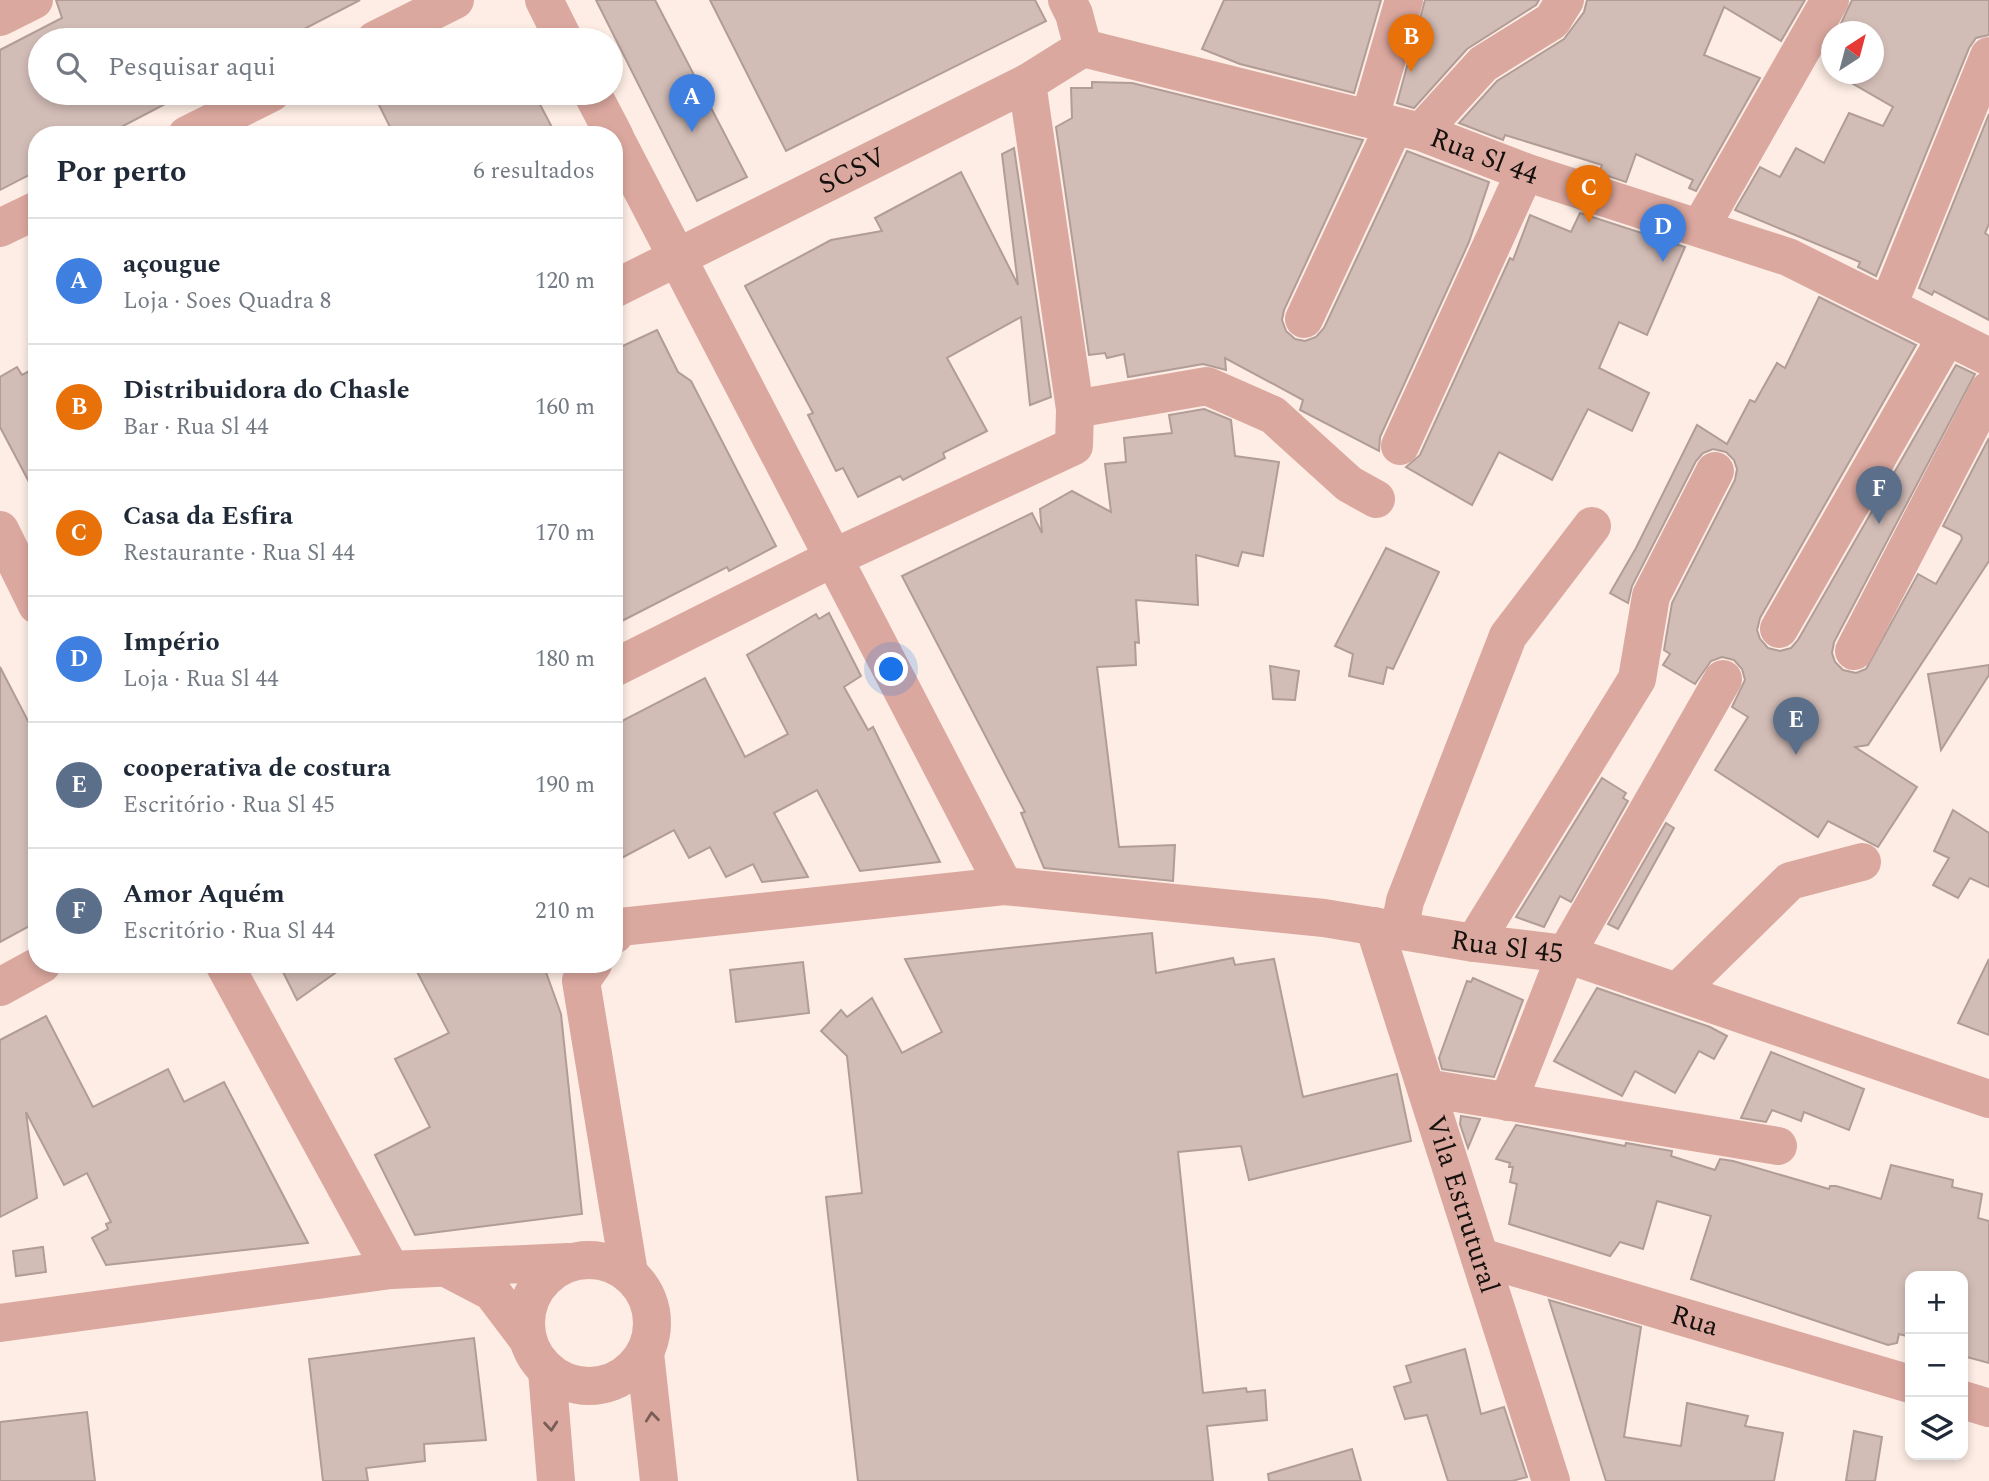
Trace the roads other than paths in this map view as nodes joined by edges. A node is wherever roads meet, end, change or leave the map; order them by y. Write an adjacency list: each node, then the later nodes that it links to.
1 (34, 0): 8 (street)
2 (455, 0): 9 (street)
3 (544, 0): 10 (street)
4 (1404, 0): 15 (street)
5 (1565, 0): 15 (street)
6 (1830, 0): 22 (street)
7 (1078, 15): 12 (street, SCSV); 15 (street, Rua Sl 44)
8 (0, 17)
9 (399, 28)
10 (558, 28)
11 (1989, 56): 25 (street)
12 (1027, 83): 23 (street, SCSV); 30 (street)
13 (247, 105): 16 (street)
14 (598, 105): 17 (street)
15 (1395, 125): 19 (street, Rua Sl 44); 26 (street)
16 (205, 126)
17 (609, 126)
18 (623, 152): 23 (street)
19 (1525, 172): 22 (street, Rua Sl 44); 31 (street)
20 (28, 214): 21 (street)
21 (0, 228)
22 (1700, 228): 25 (street, Rua Sl 44)
23 (677, 257): 24 (street, SCSV); 36 (street)
24 (623, 284)
25 (1888, 306): 27 (street, Rua Sl 44)
26 (1304, 319)
27 (1947, 336): 28 (street, Rua Sl 44); 38 (street)
28 (1986, 348)
29 (1989, 390): 39 (street)
30 (1075, 409): 33 (street); 36 (street)
31 (1400, 446)
32 (1715, 471): 46 (street)
33 (1376, 499)
34 (1592, 526): 45 (street)
35 (0, 530): 37 (street)
36 (833, 558): 40 (street); 43 (street)
37 (25, 590)
38 (1779, 629)
39 (1854, 651)
40 (623, 663)
41 (1723, 679): 47 (street)
42 (1862, 862): 52 (street)
43 (1004, 886): 44 (street, Rua Sl 45); 45 (street, Rua Sl 45)
44 (623, 927)
45 (1386, 928): 46 (street, Rua Sl 45); 53 (street, Vila Estrutural)
46 (1474, 943): 47 (street, Rua Sl 45)
47 (1566, 954): 52 (street, Rua Sl 45); 55 (street)
48 (28, 972): 51 (street)
49 (229, 973): 60 (street)
50 (587, 973): 61 (street)
51 (0, 987)
52 (1678, 991): 54 (street, Rua Sl 45)
53 (1426, 1088): 55 (street); 57 (street, Vila Estrutural)
54 (1989, 1099)
55 (1508, 1102): 56 (street)
56 (1778, 1146)
57 (1480, 1257): 66 (street, Rua); 71 (street, Vila Estrutural)
58 (568, 1262): 59 (street); 61 (street); 63 (street)
59 (446, 1268): 60 (street); 63 (street)
60 (391, 1270): 62 (street)
61 (629, 1273): 64 (street)
62 (0, 1323)
63 (526, 1337): 65 (street)
64 (645, 1353): 65 (street); 70 (street, one-way to 64)
65 (547, 1371): 69 (street, one-way to 69)
66 (1905, 1383)
67 (1968, 1402): 68 (street)
68 (1989, 1408)
69 (556, 1481)
70 (659, 1481)
71 (1551, 1481)

